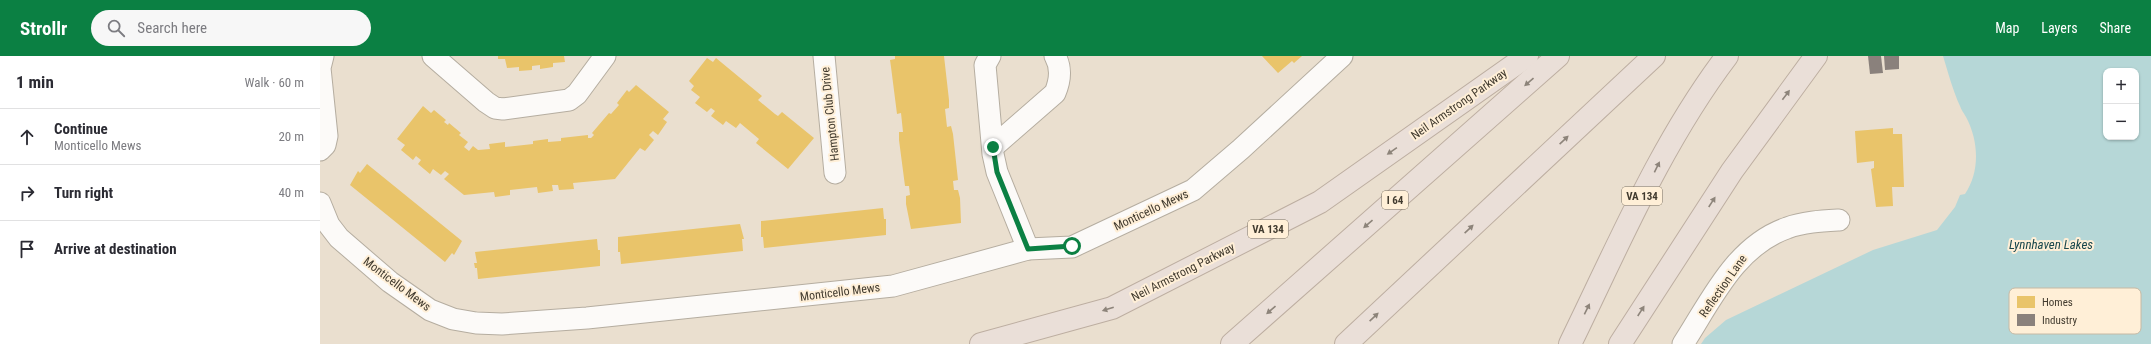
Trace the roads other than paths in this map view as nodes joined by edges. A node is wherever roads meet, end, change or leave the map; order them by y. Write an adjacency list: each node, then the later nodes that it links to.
1 (323, 56): 14 (street)
2 (433, 56): 3 (street)
3 (606, 56)
4 (824, 56): 15 (street, Hampton Club Drive)
5 (990, 56): 13 (street)
6 (1055, 56): 13 (street)
7 (1342, 56): 18 (street, Monticello Mews)
8 (1527, 56): 19 (highway, Neil Armstrong Parkway / VA 134, one-way to 19)
9 (1558, 56): 20 (highway, I 64, one-way to 20)
10 (1654, 56): 21 (highway, one-way to 10)
11 (1727, 56): 22 (highway, VA 134, one-way to 11)
12 (1816, 56): 23 (highway, one-way to 12)
13 (993, 147): 18 (street)
14 (320, 150)
15 (836, 173)
16 (320, 203): 18 (street, Monticello Mews)
17 (1839, 220): 24 (street, Reflection Lane)
18 (1028, 249)
19 (981, 344)
20 (1232, 344)
21 (1346, 344)
22 (1570, 344)
23 (1620, 344)
24 (1684, 344)

